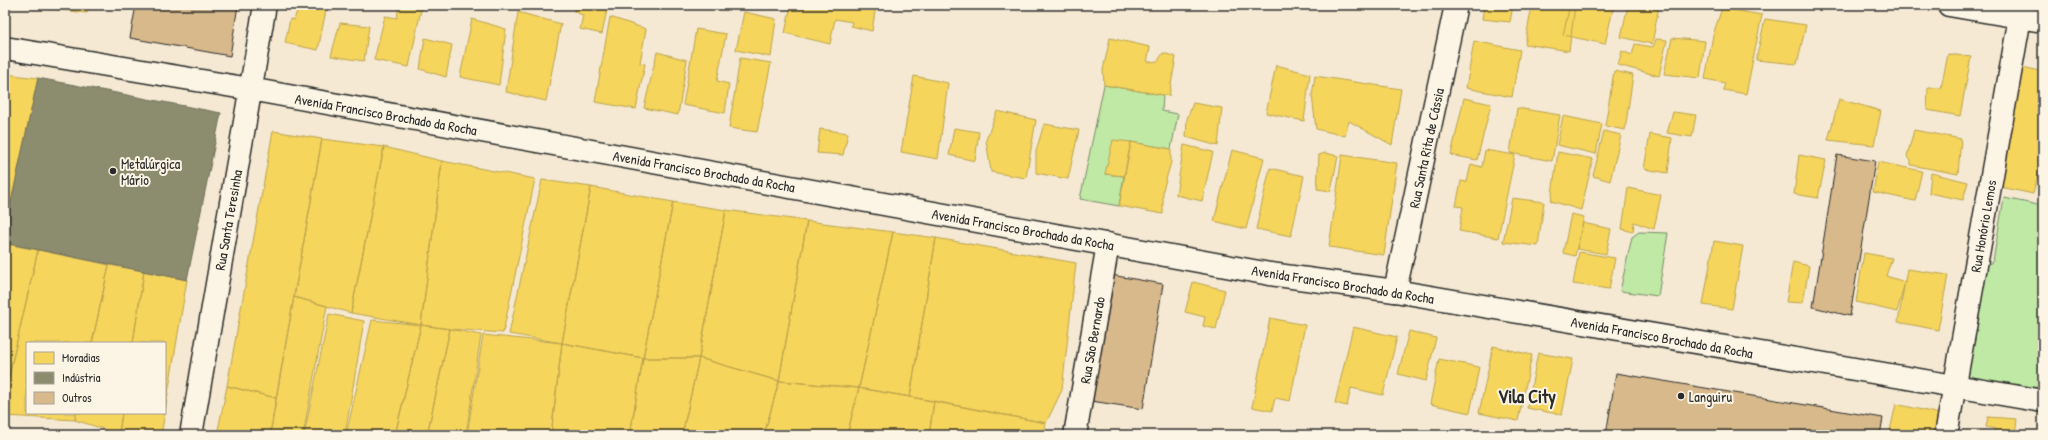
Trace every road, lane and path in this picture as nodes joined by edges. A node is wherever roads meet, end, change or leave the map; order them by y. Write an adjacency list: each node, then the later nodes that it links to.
1 (265, 5): 7 (street, Rua Santa Teresinha)
2 (1456, 5): 9 (street, Rua Santa Rita de Cássia)
3 (1949, 5): 4 (street)
4 (2020, 17): 5 (street); 10 (street, Rua Honório Lemos)
5 (2043, 21)
6 (5, 48): 7 (street, Avenida Francisco Brochado da Rocha)
7 (250, 89): 8 (street, Avenida Francisco Brochado da Rocha); 12 (street, Rua Santa Teresinha)
8 (1108, 244): 9 (street, Avenida Francisco Brochado da Rocha); 13 (street, Rua São Bernardo)
9 (1395, 291): 10 (street, Avenida Francisco Brochado da Rocha)
10 (1955, 388): 11 (street, Avenida Francisco Brochado da Rocha); 14 (street, Rua Honório Lemos)
11 (2043, 401)
12 (191, 435)
13 (1075, 435)
14 (1946, 435)

